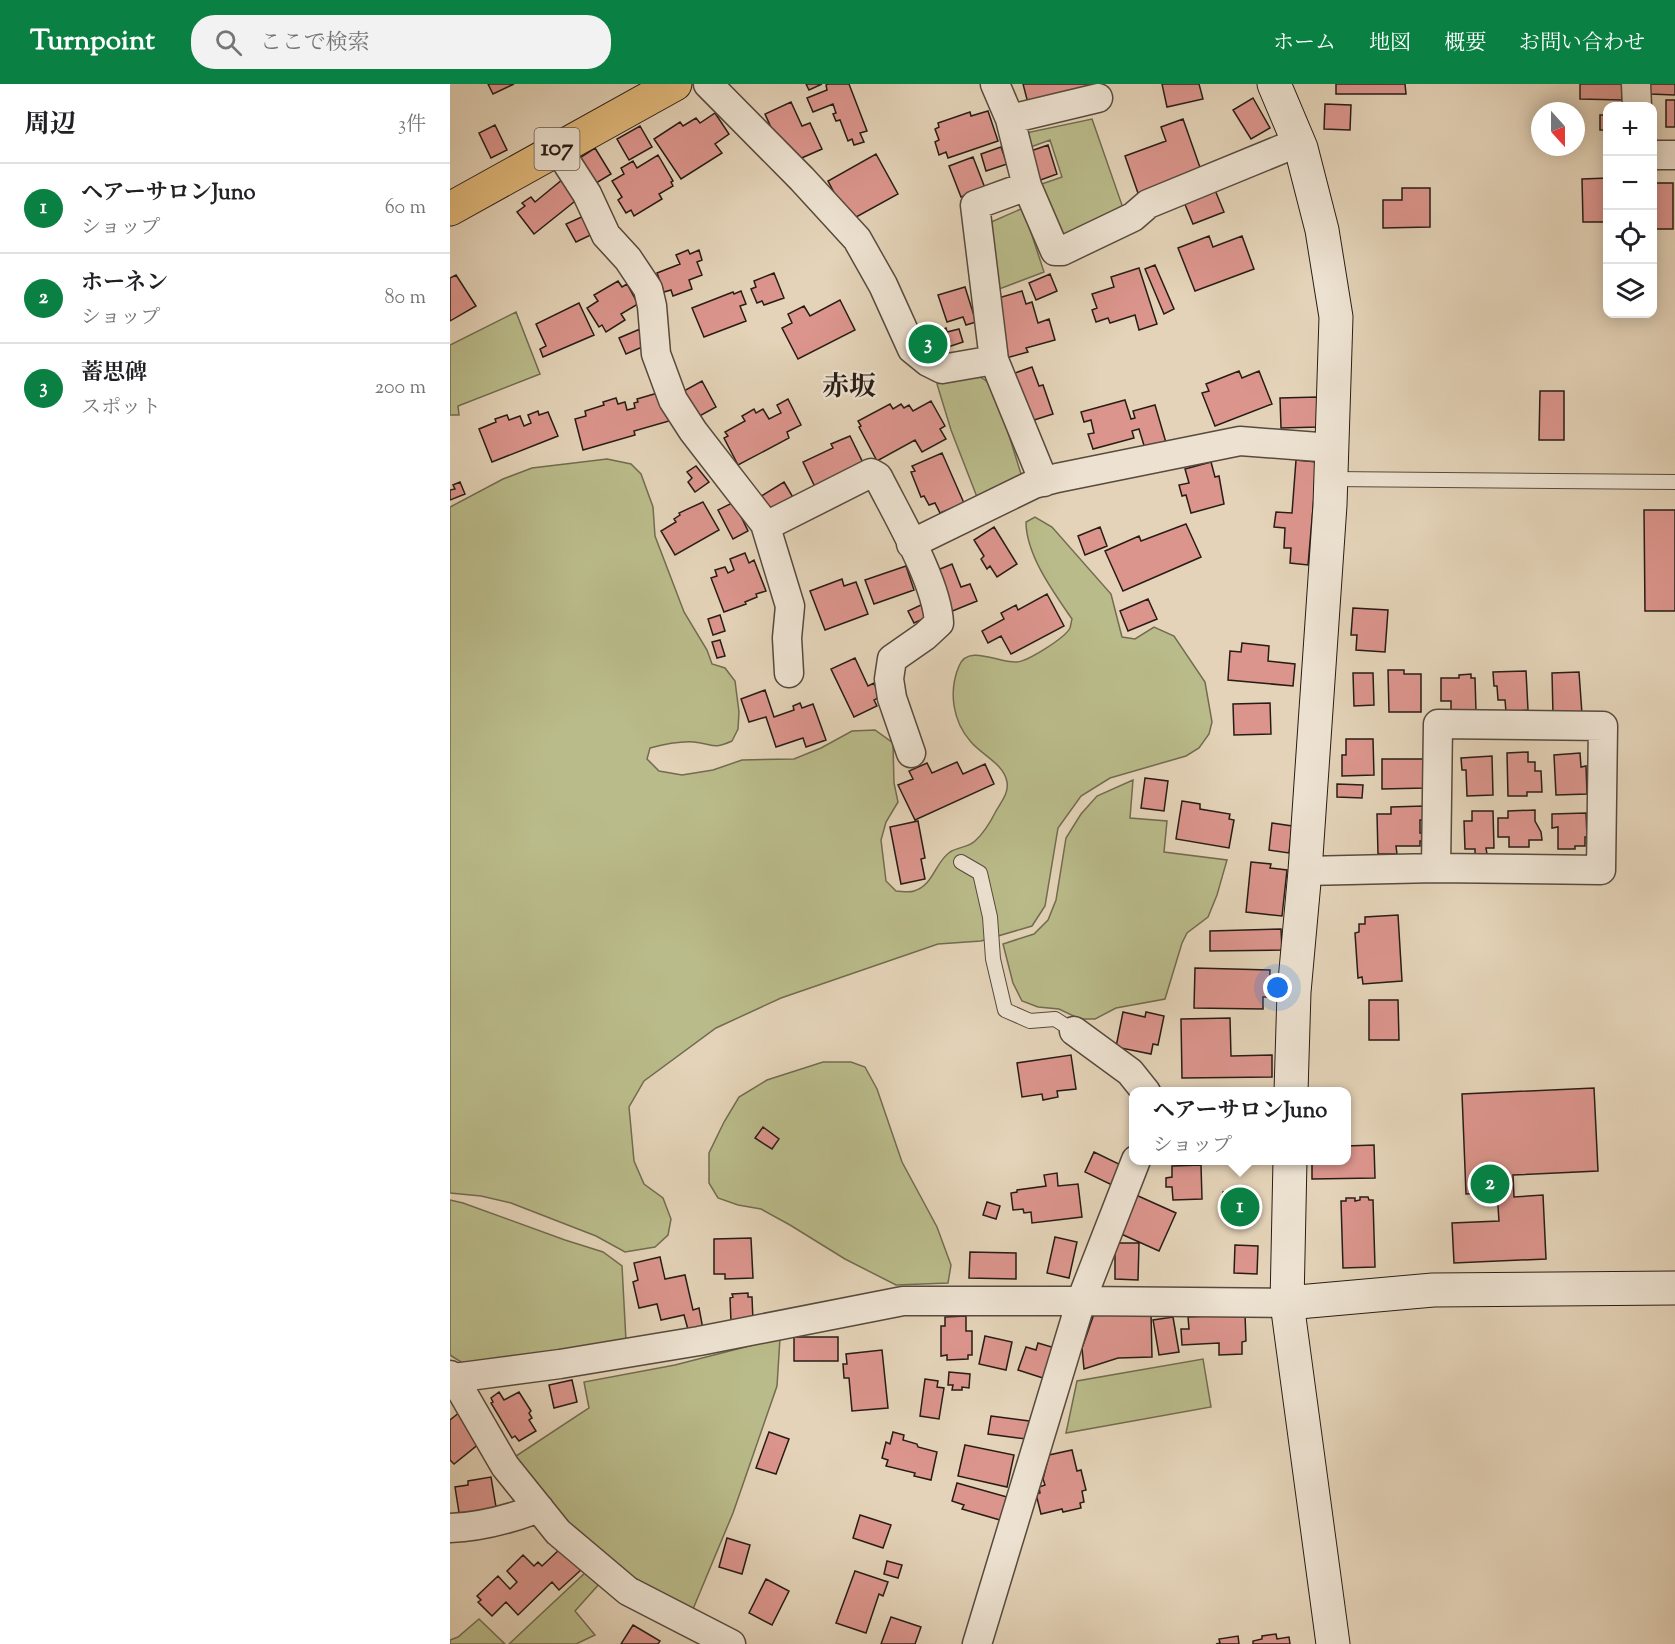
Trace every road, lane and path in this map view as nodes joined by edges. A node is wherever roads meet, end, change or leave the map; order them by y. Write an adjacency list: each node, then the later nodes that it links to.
1 (708, 84): 15 (street)
2 (995, 84): 8 (street)
3 (1274, 84): 9 (street)
4 (1636, 84): 7 (street)
5 (666, 86): 10 (highway, 107)
6 (1098, 98): 8 (street)
7 (1637, 102)
8 (1010, 119): 13 (street)
9 (1299, 142): 13 (street); 16 (street)
10 (558, 148): 14 (highway, 107); 19 (street)
11 (1657, 155): 12 (street)
12 (1675, 155)
13 (1027, 186): 15 (street)
14 (450, 209)
15 (994, 360): 17 (street)
16 (1331, 464): 17 (street); 18 (lane); 25 (street)
17 (1044, 482): 20 (street)
18 (1675, 482)
19 (765, 524): 20 (street); 21 (street)
20 (911, 544): 22 (street)
21 (789, 673)
22 (911, 753)
23 (961, 862): 26 (lane)
24 (1436, 868): 24 (street); 25 (street)
25 (1305, 871): 28 (street)
26 (1074, 1031): 27 (street)
27 (1142, 1087)
28 (1291, 1087)
29 (1134, 1165): 32 (street)
30 (1290, 1165): 33 (street)
31 (1675, 1288): 33 (street)
32 (1081, 1300): 33 (street); 34 (street); 38 (street)
33 (1287, 1303): 39 (street)
34 (452, 1377): 35 (street)
35 (539, 1508): 36 (street); 37 (street)
36 (450, 1528)
37 (731, 1644)
38 (977, 1644)
39 (1333, 1644)

